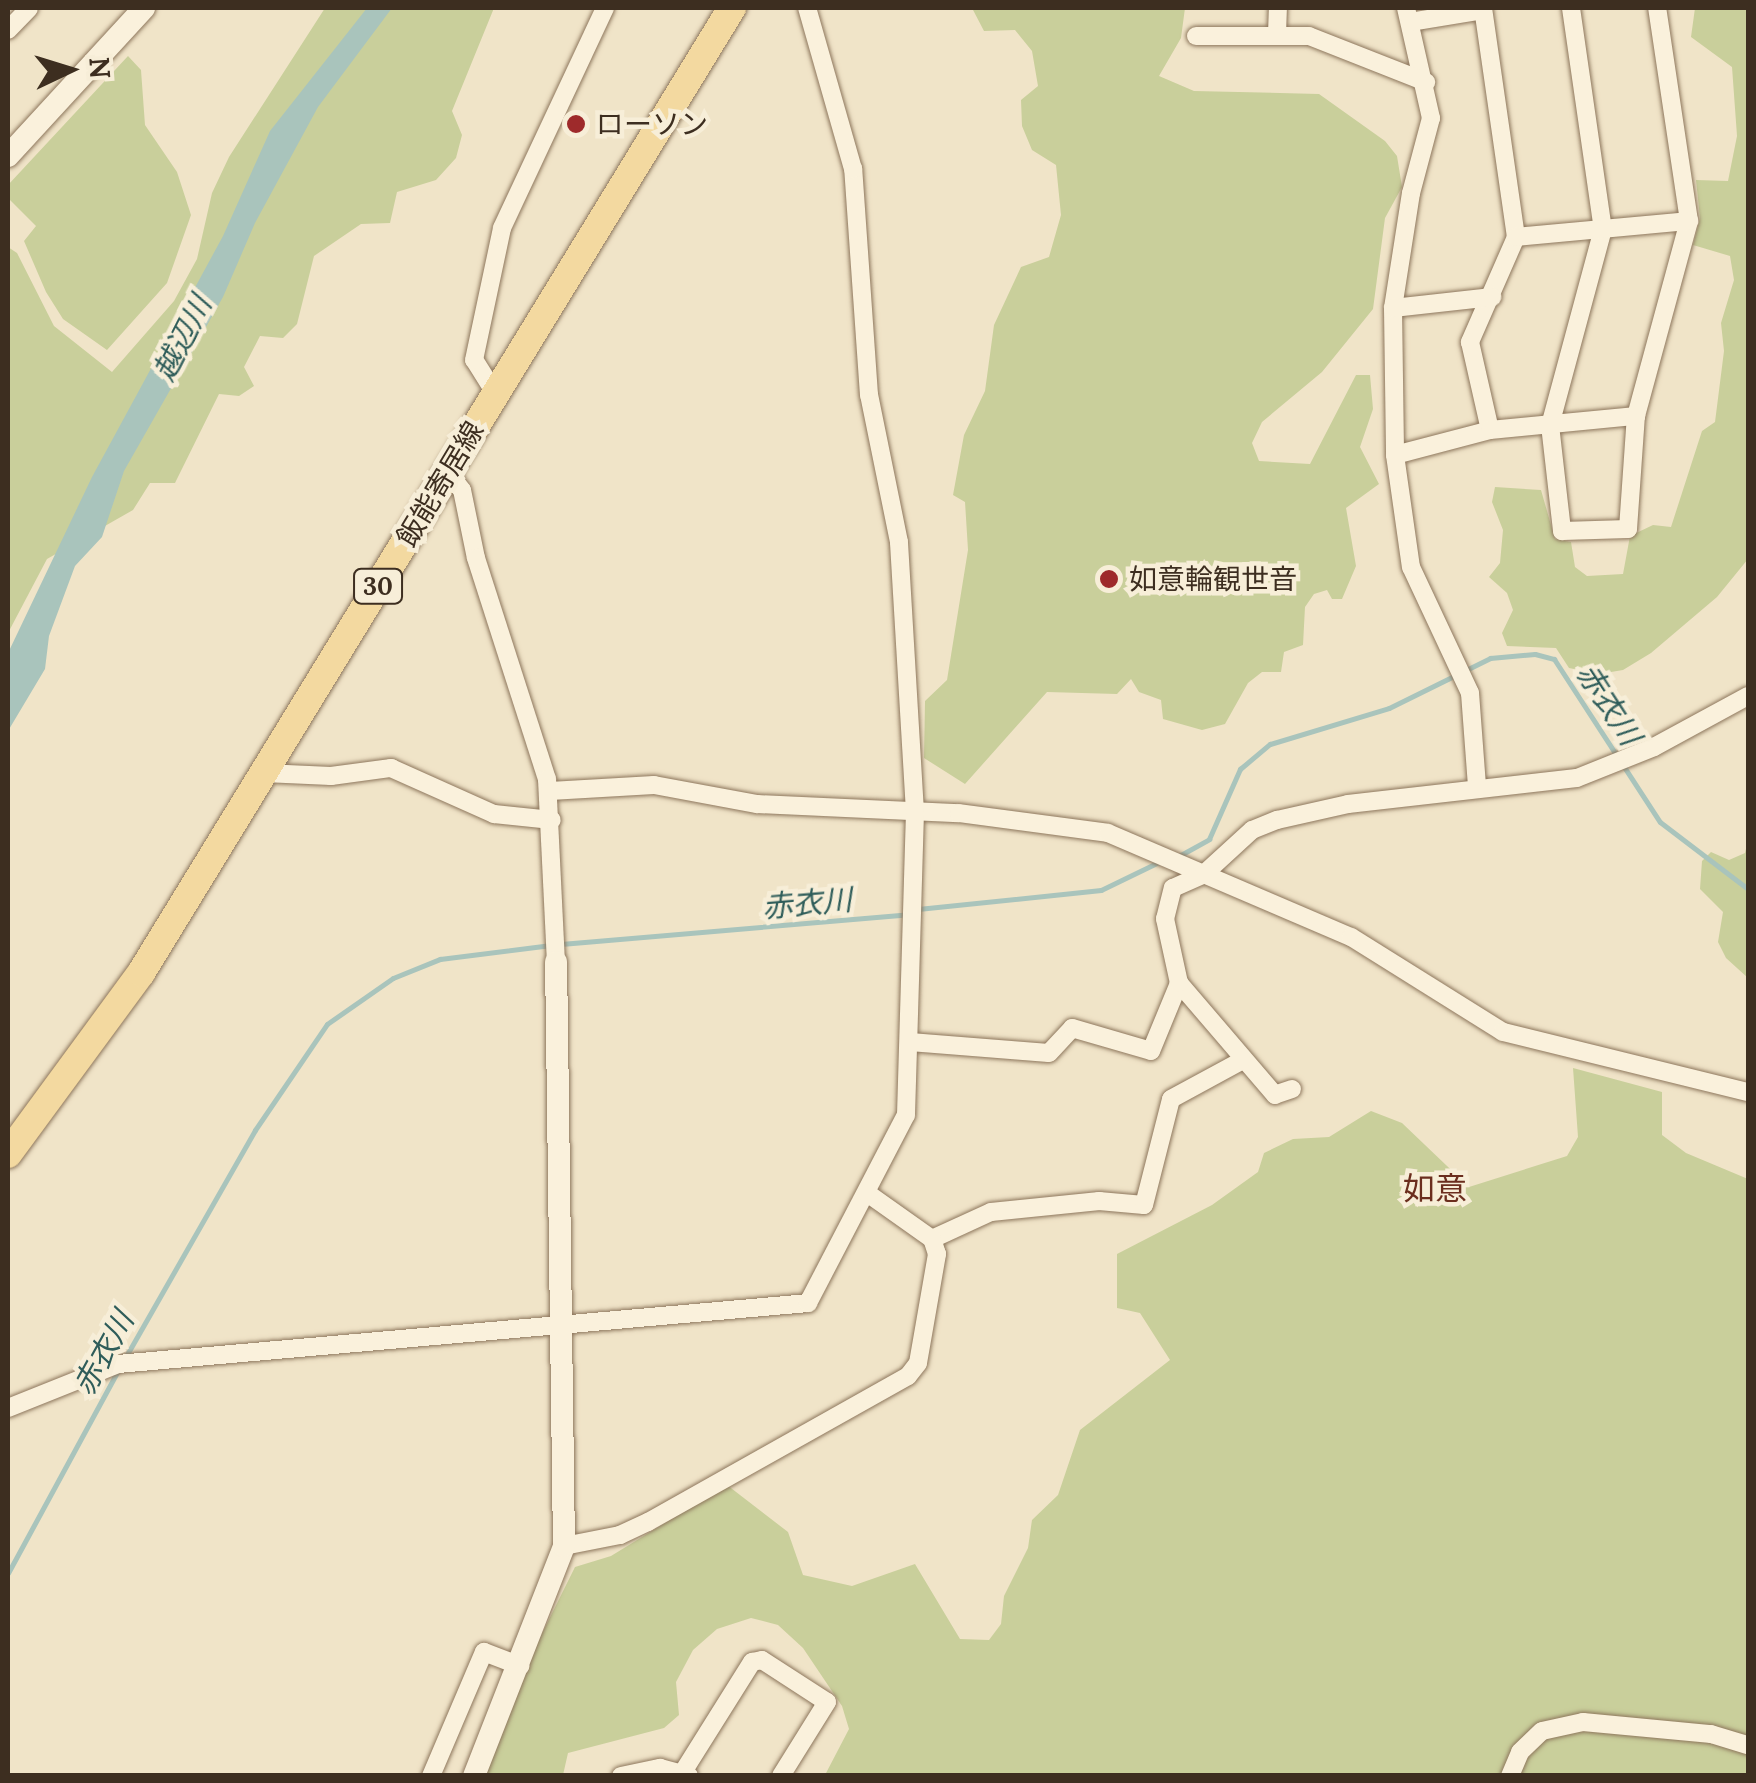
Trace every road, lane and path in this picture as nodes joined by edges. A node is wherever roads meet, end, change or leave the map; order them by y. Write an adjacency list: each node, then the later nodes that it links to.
1 (28, 8): 11 (street)
2 (144, 8): 15 (street)
3 (605, 8): 21 (street)
4 (732, 8): 21 (main road, 飯能寄居線 / 30)
5 (807, 8): 31 (street)
6 (1278, 8): 12 (street)
7 (1571, 8): 17 (street)
8 (1658, 8): 16 (street)
9 (1483, 9): 10 (street); 18 (street)
10 (1408, 15): 14 (street)
11 (8, 30)
12 (1277, 34): 13 (street); 14 (street)
13 (1196, 36)
14 (1426, 82): 20 (street)
15 (8, 156)
16 (1689, 221): 17 (street); 22 (street)
17 (1603, 228): 18 (street); 23 (street)
18 (1516, 237): 19 (street)
19 (1492, 297): 20 (street); 24 (street)
20 (1393, 308): 25 (street)
21 (496, 393): 26 (main road, 飯能寄居線 / 30)
22 (1636, 416): 23 (street); 23 (street)
23 (1550, 426): 24 (street)
24 (1490, 430): 25 (street)
25 (1394, 455): 29 (street)
26 (448, 471): 28 (main road, 飯能寄居線 / 30); 30 (street)
27 (1748, 696): 29 (street)
28 (264, 773): 32 (street); 40 (main road, 飯能寄居線 / 30)
29 (1477, 787): 33 (street)
30 (550, 791): 31 (street); 32 (street)
31 (914, 812): 33 (street); 36 (street)
32 (552, 820): 34 (street)
33 (1204, 874): 35 (street); 39 (street)
34 (556, 962): 43 (street)
35 (1179, 983): 36 (street); 37 (street)
36 (910, 1042): 41 (street)
37 (1242, 1061): 38 (street); 42 (street)
38 (1292, 1090)
39 (1748, 1092)
40 (8, 1154)
41 (867, 1193): 42 (street); 43 (street)
42 (932, 1239): 45 (street)
43 (560, 1329): 44 (street); 45 (street)
44 (8, 1408)
45 (564, 1546): 46 (street)
46 (520, 1666): 49 (street); 50 (street)
47 (1748, 1745): 53 (street)
48 (686, 1774): 51 (street); 52 (street)
49 (432, 1776)
50 (474, 1776)
51 (621, 1776)
52 (780, 1776)
53 (1510, 1776)

